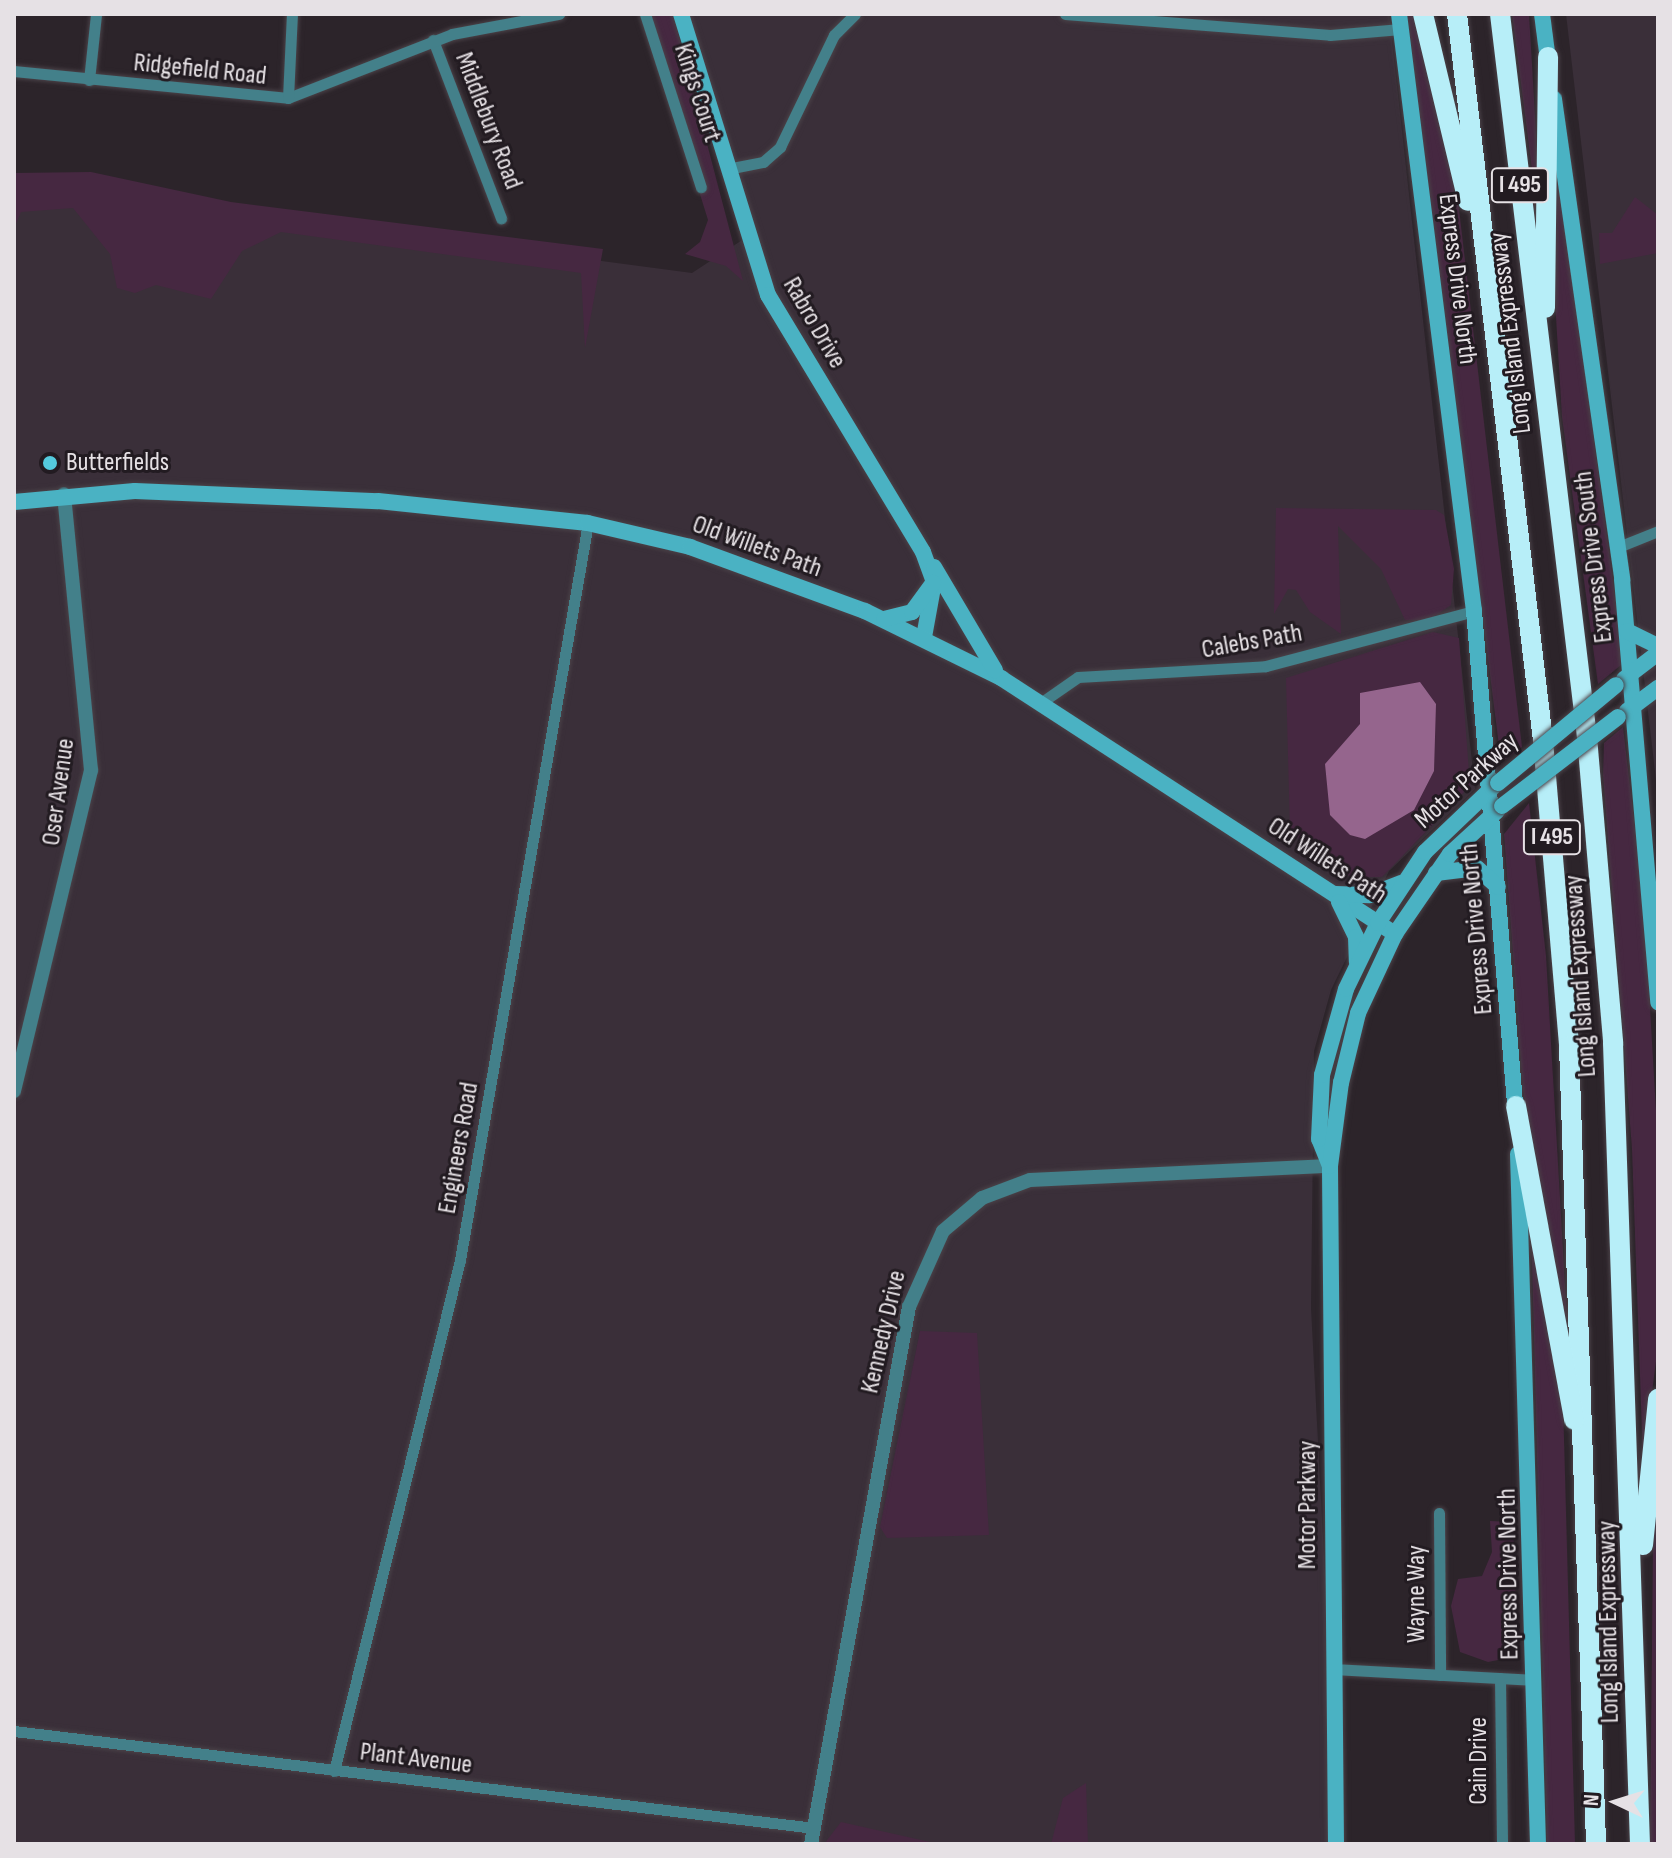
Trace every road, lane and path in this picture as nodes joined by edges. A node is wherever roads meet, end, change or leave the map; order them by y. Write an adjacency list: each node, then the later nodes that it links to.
1 (96, 14): 16 (street)
2 (292, 14): 17 (street)
3 (559, 14): 13 (street, Ridgefield Road)
4 (645, 14): 19 (street, Kings Court)
5 (681, 14): 18 (main road, Rabro Drive)
6 (855, 14): 18 (street)
7 (1065, 14): 12 (street)
8 (1423, 14): 22 (highway)
9 (1457, 14): 22 (highway, Long Island Expressway / I 495)
10 (1500, 14): 21 (highway, Long Island Expressway / I 495)
11 (1542, 14): 14 (main road, Express Drive South)
12 (1400, 22): 30 (main road, Express Drive North)
13 (433, 40): 17 (street, Ridgefield Road); 20 (street, Middlebury Road)
14 (1548, 57): 21 (highway); 27 (main road, Express Drive South)
15 (14, 71): 16 (street, Ridgefield Road)
16 (89, 80): 17 (street, Ridgefield Road)
17 (288, 98)
18 (727, 169): 28 (main road, Rabro Drive)
19 (701, 187)
20 (501, 218)
21 (1540, 356): 64 (highway, Long Island Expressway / I 495)
22 (1506, 420): 58 (highway, Long Island Expressway / I 495)
23 (64, 494): 24 (main road, Old Willets Path); 25 (main road, Old Willets Path); 53 (street, Oser Avenue)
24 (14, 502)
25 (588, 523): 31 (main road, Old Willets Path); 65 (street, Engineers Road)
26 (1658, 531): 27 (street)
27 (1618, 547): 32 (main road, Express Drive South)
28 (923, 552): 29 (main road, Rabro Drive); 37 (main road)
29 (934, 582): 31 (main road); 33 (main road)
30 (1474, 611): 39 (street, Calebs Path); 41 (main road, Express Drive North)
31 (883, 619): 33 (main road, Old Willets Path)
32 (1627, 631): 34 (main road); 36 (main road, Express Drive South)
33 (924, 637): 37 (main road, Old Willets Path)
34 (1658, 646)
35 (1658, 653): 36 (main road, Motor Parkway)
36 (1631, 674): 40 (main road, Express Drive South); 41 (main road, Motor Parkway, bridge)
37 (1001, 678): 39 (main road, Old Willets Path)
38 (1658, 688): 40 (main road, Motor Parkway)
39 (1042, 702): 47 (main road, Old Willets Path)
40 (1634, 708): 42 (main road, Motor Parkway, bridge); 46 (main road, Express Drive South)
41 (1494, 787): 42 (main road, Express Drive North); 44 (main road, Motor Parkway)
42 (1497, 810): 43 (main road, Motor Parkway); 45 (main road, Express Drive North)
43 (1436, 873): 45 (main road); 50 (main road, Motor Parkway)
44 (1403, 883): 47 (main road); 48 (main road, Motor Parkway)
45 (1498, 887): 54 (main road, Express Drive North)
46 (1655, 889): 49 (main road, Express Drive South)
47 (1334, 894): 48 (main road, Old Willets Path); 51 (main road)
48 (1378, 923): 50 (main road, Old Willets Path); 51 (main road, Motor Parkway)
49 (1656, 930): 52 (main road, Express Drive South)
50 (1395, 934): 55 (main road, Motor Parkway)
51 (1357, 965): 55 (main road, Motor Parkway)
52 (1658, 1002)
53 (14, 1091)
54 (1516, 1106): 58 (highway); 62 (main road, Express Drive North)
55 (1330, 1166): 59 (main road, Motor Parkway); 66 (street, Kennedy Drive)
56 (1658, 1399): 64 (highway)
57 (1439, 1513): 60 (street, Wayne Way)
58 (1592, 1665): 71 (highway, Long Island Expressway / I 495)
59 (1334, 1669): 60 (street); 68 (main road, Motor Parkway)
60 (1440, 1675): 61 (street)
61 (1500, 1678): 62 (street); 69 (street, Cain Drive)
62 (1535, 1680): 70 (main road, Express Drive North)
63 (14, 1731): 65 (street, Plant Avenue)
64 (1638, 1756): 72 (highway, Long Island Expressway / I 495)
65 (334, 1771): 66 (street, Plant Avenue)
66 (814, 1828): 67 (street, Kennedy Drive)
67 (811, 1844)
68 (1336, 1844)
69 (1502, 1844)
70 (1538, 1844)
71 (1596, 1844)
72 (1640, 1844)

